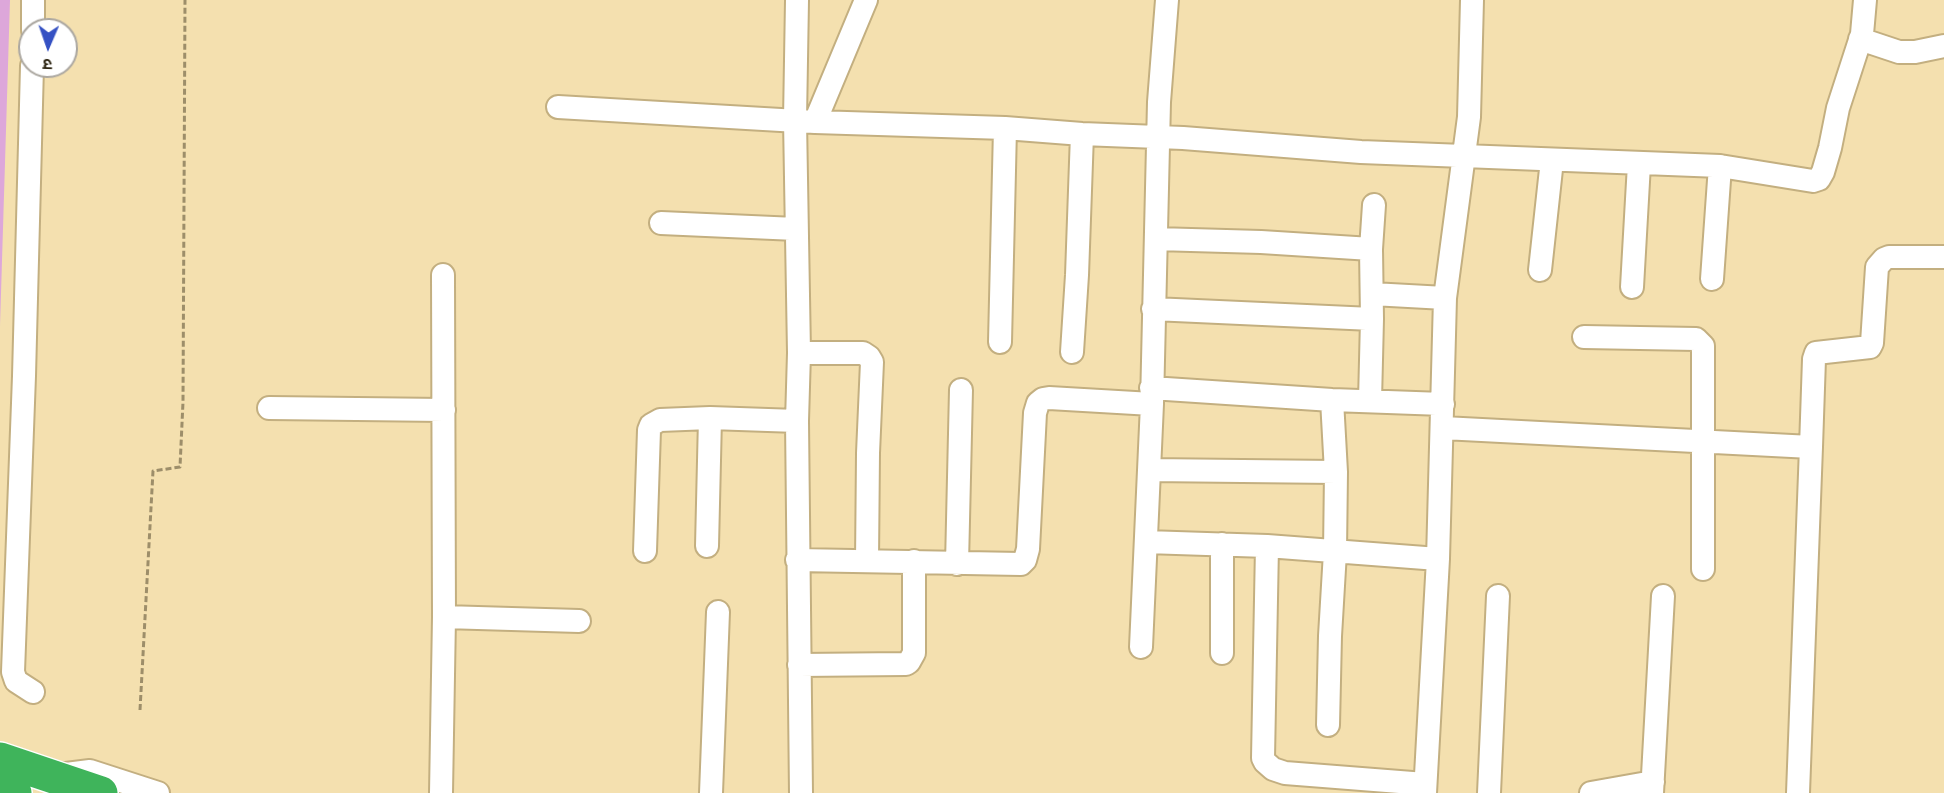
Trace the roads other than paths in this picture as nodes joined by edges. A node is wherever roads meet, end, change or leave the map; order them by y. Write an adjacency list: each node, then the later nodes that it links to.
1 (33, 0): 7 (street)
2 (797, 0): 12 (street)
3 (866, 0): 12 (street)
4 (1167, 0): 15 (street)
5 (1472, 0): 16 (street)
6 (1865, 0): 8 (street)
7 (33, 18)
8 (1860, 39): 9 (street); 19 (street)
9 (1944, 46)
10 (32, 78): 72 (street)
11 (558, 107): 12 (street)
12 (805, 121): 13 (street); 22 (street)
13 (1005, 128): 14 (street); 35 (street)
14 (1082, 134): 15 (street); 36 (street)
15 (1160, 138): 16 (street); 23 (street)
16 (1464, 156): 17 (street); 31 (street)
17 (1552, 160): 18 (street); 26 (street)
18 (1639, 164): 19 (street); 29 (street)
19 (1720, 166): 28 (street)
20 (1374, 205): 24 (street)
21 (661, 223): 22 (street)
22 (795, 229): 37 (street)
23 (1156, 239): 24 (street); 32 (street)
24 (1371, 249): 30 (street)
25 (1944, 257): 49 (street)
26 (1540, 270)
27 (443, 275): 44 (street)
28 (1712, 279)
29 (1632, 287)
30 (1372, 294): 31 (street); 33 (street)
31 (1445, 298): 42 (street)
32 (1153, 309): 33 (street); 39 (street)
33 (1372, 319): 41 (street)
34 (1584, 338): 48 (street)
35 (1000, 342)
36 (1071, 352)
37 (799, 353): 46 (street); 60 (street)
38 (961, 390): 62 (street)
39 (1151, 396): 40 (street); 50 (street); 62 (street)
40 (1332, 400): 41 (street); 51 (street)
41 (1371, 401): 42 (street)
42 (1443, 404): 47 (street)
43 (269, 408): 44 (street)
44 (444, 410): 67 (street)
45 (710, 418): 46 (street); 54 (street); 56 (street)
46 (797, 421): 59 (street)
47 (1443, 428): 48 (street); 58 (street)
48 (1702, 441): 49 (street); 63 (street)
49 (1811, 447): 87 (street)
50 (1149, 470): 51 (street); 52 (street)
51 (1336, 472): 57 (street)
52 (1146, 542): 53 (street); 69 (street)
53 (1222, 544): 55 (street); 70 (street)
54 (707, 546)
55 (1267, 546): 57 (street); 78 (street)
56 (645, 550)
57 (1335, 552): 58 (street); 73 (street)
58 (1438, 559): 78 (street)
59 (797, 560): 60 (street); 71 (street)
60 (867, 561): 61 (street)
61 (914, 561): 62 (street); 71 (street)
62 (957, 564)
63 (1703, 569)
64 (1498, 596): 85 (street)
65 (1663, 596): 76 (street)
66 (718, 612): 83 (street)
67 (444, 617): 68 (street); 82 (street)
68 (579, 621)
69 (1142, 647)
70 (1222, 653)
71 (799, 665): 84 (street)
72 (33, 692)
73 (1328, 725)
74 (0, 759): 75 (highway)
75 (51, 776): 80 (highway); 81 (street)
76 (1653, 787): 86 (street)
77 (0, 788): 79 (highway)
78 (1425, 789)
79 (15, 793)
80 (101, 793)
81 (158, 793)
82 (441, 793)
83 (711, 793)
84 (801, 793)
85 (1489, 793)
86 (1591, 793)
87 (1798, 793)

